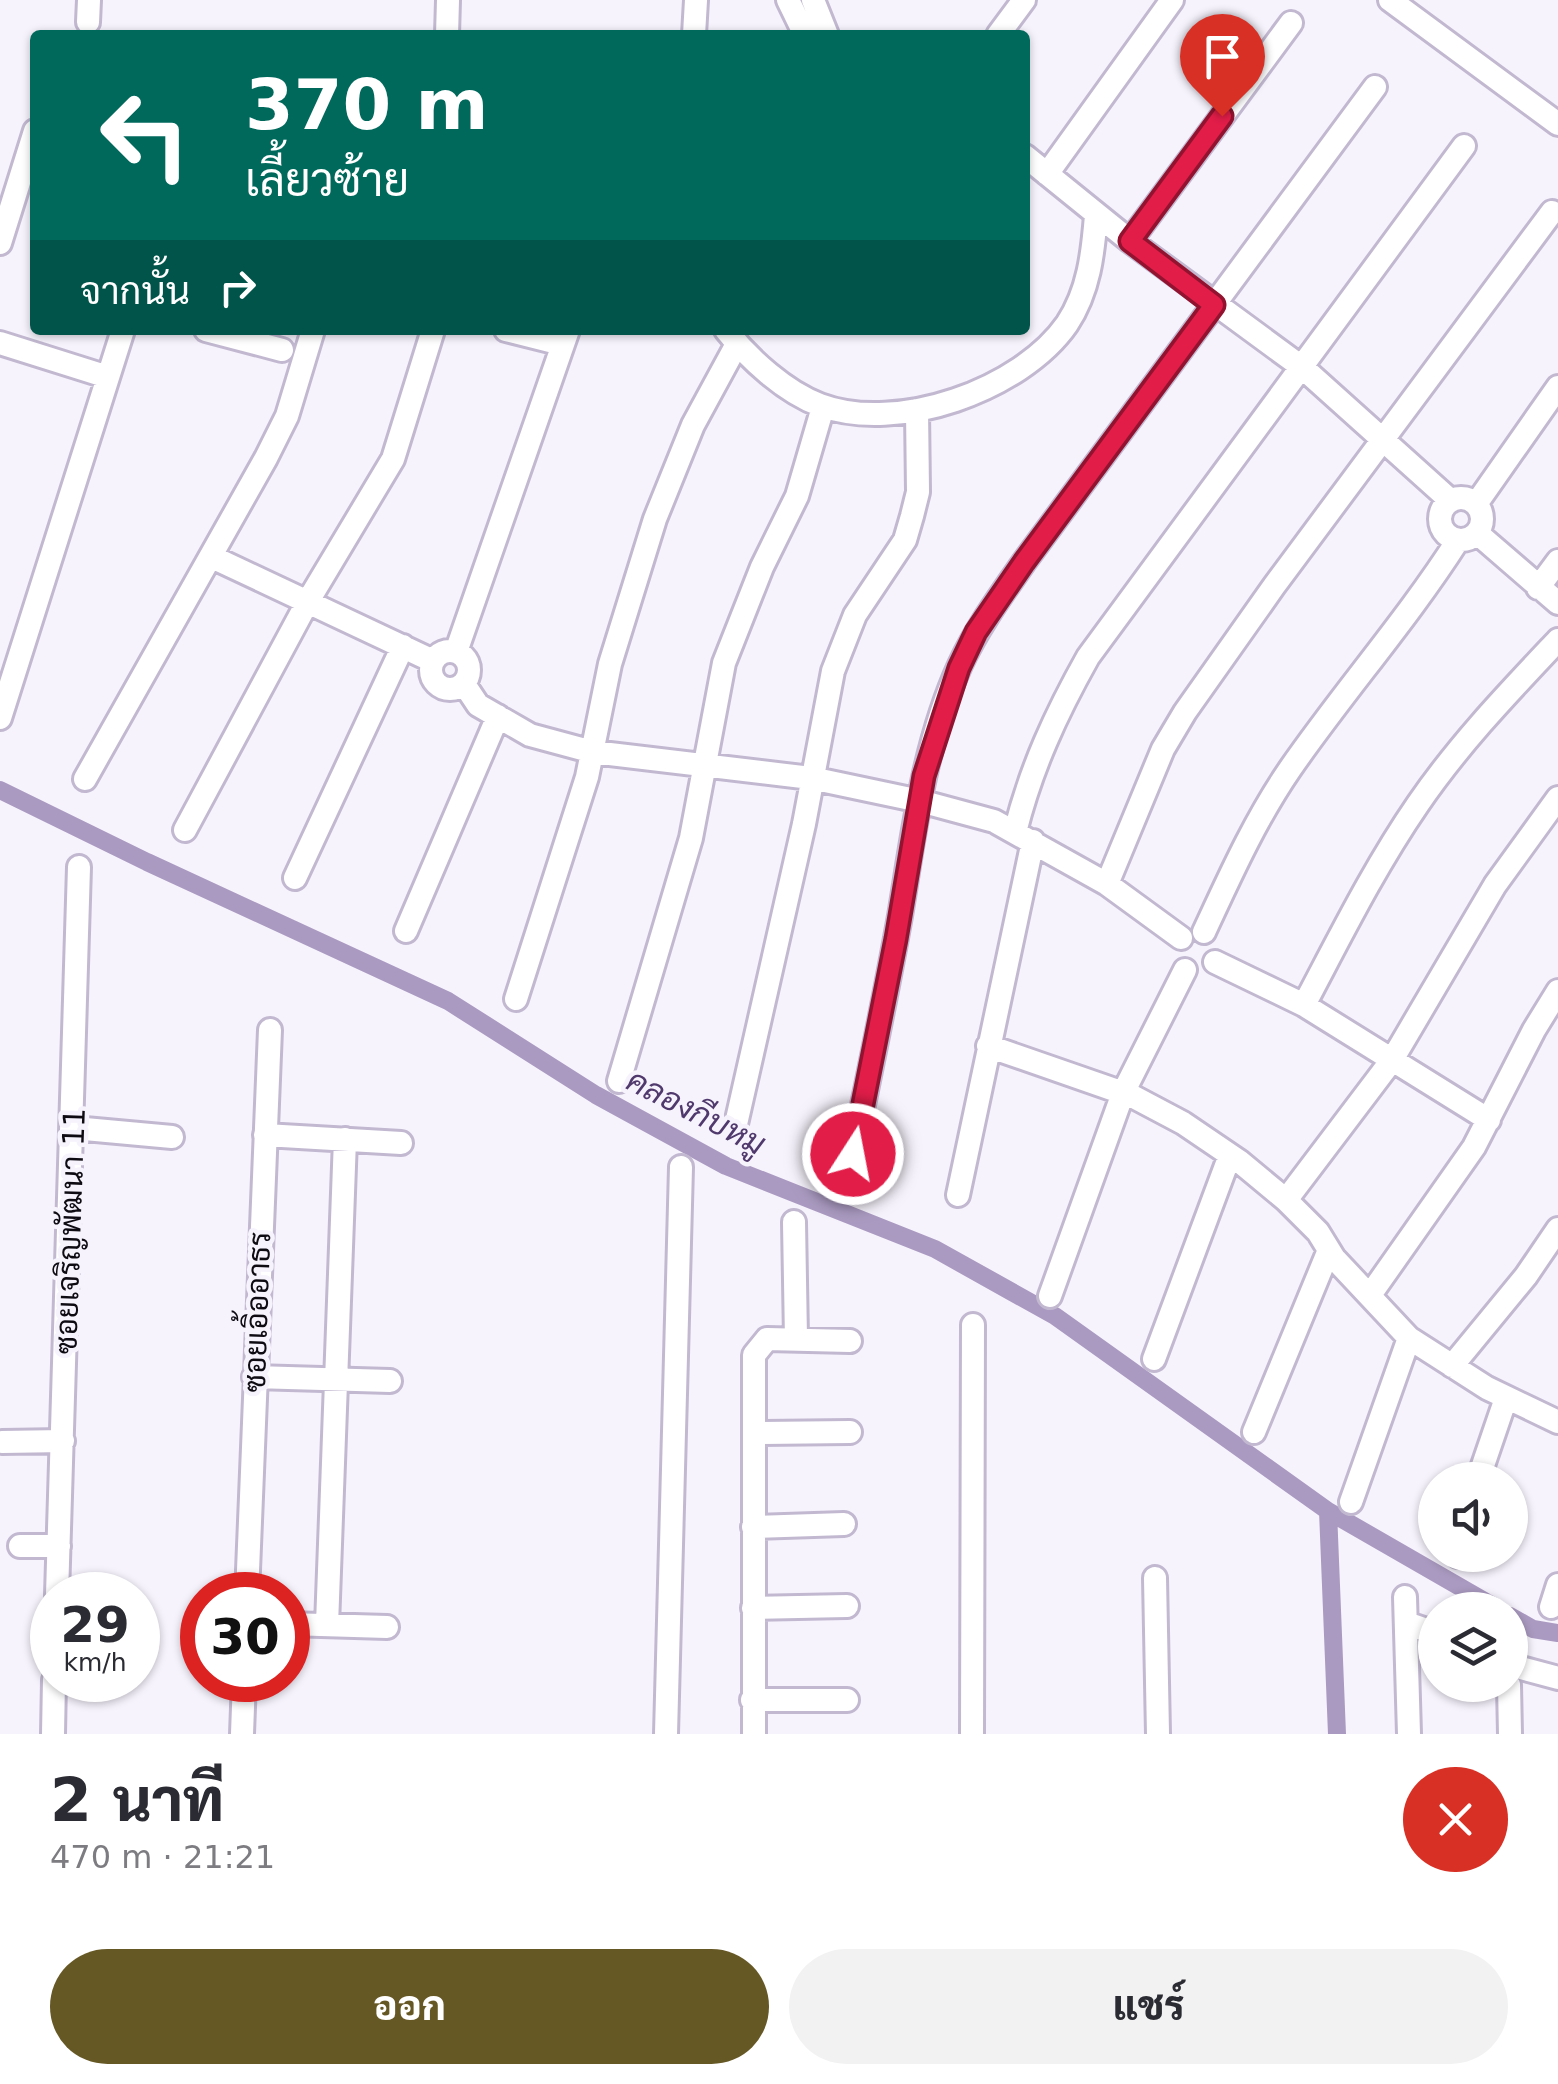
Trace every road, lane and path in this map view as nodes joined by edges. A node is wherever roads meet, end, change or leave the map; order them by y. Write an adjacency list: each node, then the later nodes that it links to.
1 (448, 0): 9 (street)
2 (696, 0): 10 (street)
3 (788, 0): 11 (street)
4 (813, 0): 12 (street)
5 (1172, 0): 19 (street)
6 (1390, 0): 15 (street)
7 (1012, 4): 13 (street)
8 (1290, 22): 22 (street)
9 (448, 30)
10 (694, 30)
11 (803, 30)
12 (825, 30)
13 (1000, 30)
14 (1375, 87): 24 (street)
15 (1558, 124)
16 (1464, 146): 33 (street)
17 (30, 147): 23 (street)
18 (1030, 160): 19 (street)
19 (1047, 174): 21 (street)
20 (1552, 212): 38 (street)
21 (1096, 215): 22 (street); 37 (street)
22 (1130, 241): 24 (street)
23 (0, 243)
24 (1214, 305): 33 (street); 58 (street)
25 (121, 335): 34 (street)
26 (225, 335): 32 (street)
27 (311, 335): 42 (street)
28 (431, 335): 45 (street)
29 (565, 337): 49 (street)
30 (731, 337): 36 (street); 53 (street)
31 (0, 343): 34 (street)
32 (282, 350)
33 (1303, 368): 38 (street); 60 (street)
34 (108, 377): 52 (street)
35 (1558, 387): 40 (street)
36 (823, 407): 37 (street); 54 (street)
37 (917, 410): 55 (street)
38 (1383, 440): 39 (street); 63 (street)
39 (1451, 501): 40 (street); 41 (street)
40 (1476, 504): 41 (street)
41 (1468, 536): 44 (street); 65 (street)
42 (212, 557): 45 (street); 56 (street)
43 (1558, 562): 44 (street)
44 (1538, 588): 46 (street)
45 (308, 602): 48 (street); 59 (street)
46 (1558, 603)
47 (1558, 640): 70 (street)
48 (403, 646): 49 (street); 62 (street)
49 (444, 656): 50 (street); 50 (street)
50 (464, 684): 51 (street)
51 (498, 716): 53 (street); 64 (street)
52 (0, 718)
53 (593, 752): 54 (street); 69 (street)
54 (706, 765): 55 (street); 74 (street)
55 (811, 778): 58 (street); 77 (street)
56 (86, 779)
57 (1558, 798): 73 (street)
58 (920, 800): 60 (street); 83 (street)
59 (185, 830)
60 (1024, 836): 63 (street); 72 (street)
61 (79, 867): 78 (street, ซอยเจริญพัฒนา 11)
62 (295, 878)
63 (1108, 884): 65 (street)
64 (406, 930)
65 (1192, 935): 66 (street); 67 (street)
66 (1215, 962): 67 (street); 70 (street)
67 (1185, 970): 75 (street)
68 (1558, 992): 76 (street)
69 (516, 998)
70 (1304, 1005): 73 (street)
71 (270, 1030): 79 (street, ซอยเอิ้ออาธร)
72 (988, 1046): 75 (street); 86 (street)
73 (1392, 1060): 76 (street); 87 (street)
74 (619, 1081)
75 (1123, 1094): 84 (street); 92 (street)
76 (1488, 1120): 91 (street)
77 (736, 1124)
78 (74, 1128): 80 (street); 107 (street, ซอยเจริญพัฒนา 11)
79 (265, 1135): 81 (street); 99 (street, ซอยเอิ้ออาธร)
80 (172, 1136)
81 (345, 1139): 82 (street); 100 (street)
82 (402, 1143)
83 (853, 1154)
84 (1230, 1155): 87 (street); 97 (street)
85 (681, 1167): 135 (street)
86 (958, 1195)
87 (1286, 1200): 90 (street)
88 (794, 1222): 94 (street)
89 (1558, 1228): 98 (street)
90 (1329, 1250): 91 (street); 105 (street)
91 (1370, 1295): 95 (street)
92 (1050, 1296)
93 (973, 1325): 137 (street)
94 (796, 1338): 96 (street); 106 (street)
95 (1409, 1338): 98 (street); 110 (street)
96 (850, 1341)
97 (1154, 1359)
98 (1452, 1366): 102 (street)
99 (254, 1377): 100 (street); 116 (street, ซอยเอิ้ออาธร)
100 (334, 1380): 101 (street); 123 (street)
101 (390, 1381)
102 (1506, 1398): 103 (street); 109 (street)
103 (1558, 1422)
104 (850, 1432): 106 (street)
105 (1254, 1432)
106 (754, 1433): 112 (street)
107 (63, 1441): 108 (street); 114 (street, ซอยเจริญพัฒนา 11)
108 (2, 1442)
109 (1484, 1462)
110 (1351, 1502)
111 (844, 1524): 112 (street)
112 (754, 1527): 120 (street)
113 (20, 1546): 114 (street)
114 (59, 1546): 115 (street, ซอยเจริญพัฒนา 11)
115 (58, 1572)
116 (248, 1572)
117 (1155, 1578): 138 (street)
118 (1405, 1597): 121 (street)
119 (847, 1606): 120 (street)
120 (753, 1608): 128 (street)
121 (1406, 1623): 125 (street); 139 (street)
122 (310, 1625): 123 (street)
123 (326, 1626): 124 (street)
124 (387, 1627)
125 (1418, 1627)
126 (1528, 1670): 127 (street)
127 (1558, 1678)
128 (752, 1700): 129 (street); 136 (street)
129 (848, 1700)
130 (53, 1702): 133 (street)
131 (243, 1702): 134 (street)
132 (1509, 1702): 140 (street)
133 (52, 1734)
134 (242, 1734)
135 (666, 1734)
136 (754, 1734)
137 (972, 1734)
138 (1158, 1734)
139 (1409, 1734)
140 (1510, 1734)

